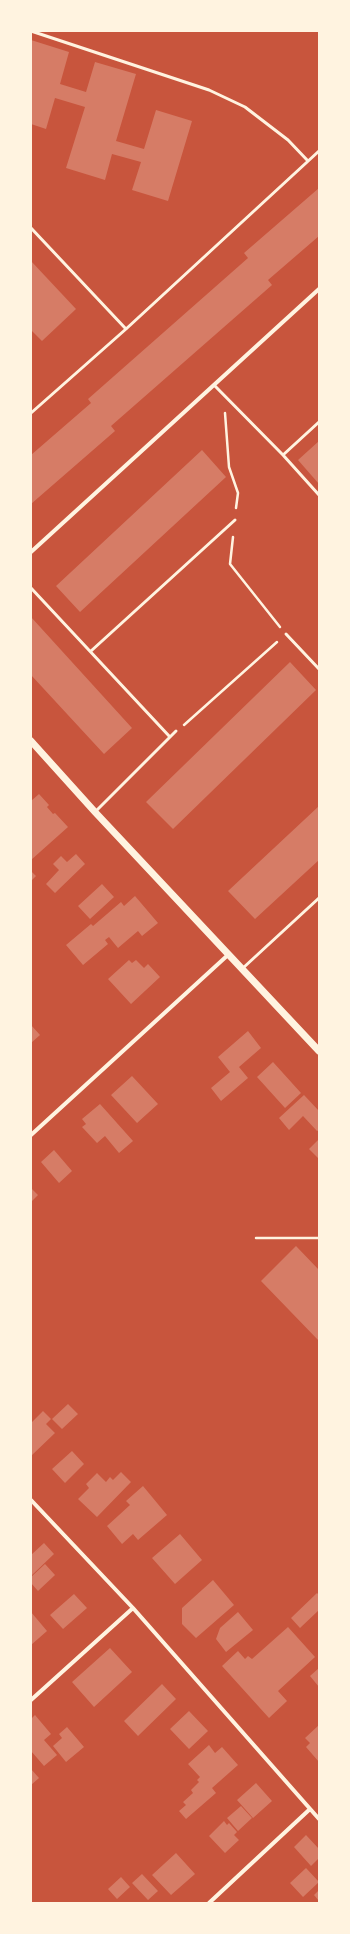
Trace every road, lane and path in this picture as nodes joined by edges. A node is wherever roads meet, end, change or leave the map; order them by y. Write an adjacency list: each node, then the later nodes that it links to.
1 (31, 31): 3 (lane)
2 (319, 152): 3 (lane)
3 (308, 161): 6 (lane)
4 (31, 228): 6 (lane)
5 (319, 289): 7 (street)
6 (126, 329): 9 (lane)
7 (214, 385): 8 (lane); 14 (street)
8 (225, 397): 11 (lane); 13 (path)
9 (31, 413)
10 (319, 422): 11 (lane)
11 (283, 455): 12 (lane)
12 (319, 495)
13 (235, 520): 16 (path); 17 (lane)
14 (31, 552)
15 (31, 588): 17 (lane)
16 (286, 634): 18 (lane); 19 (path)
17 (91, 651): 20 (lane)
18 (319, 669)
19 (176, 731): 20 (lane)
20 (170, 737): 22 (lane)
21 (31, 742): 22 (street)
22 (95, 812): 24 (street)
23 (319, 898): 25 (lane)
24 (229, 954): 25 (street); 27 (street)
25 (243, 968): 26 (street)
26 (319, 1051)
27 (31, 1135)
28 (256, 1238): 29 (path)
29 (319, 1238)
30 (31, 1500): 31 (street)
31 (133, 1608): 32 (street); 33 (street)
32 (31, 1700)
33 (310, 1809): 34 (street); 35 (street)
34 (319, 1819)
35 (209, 1903)

